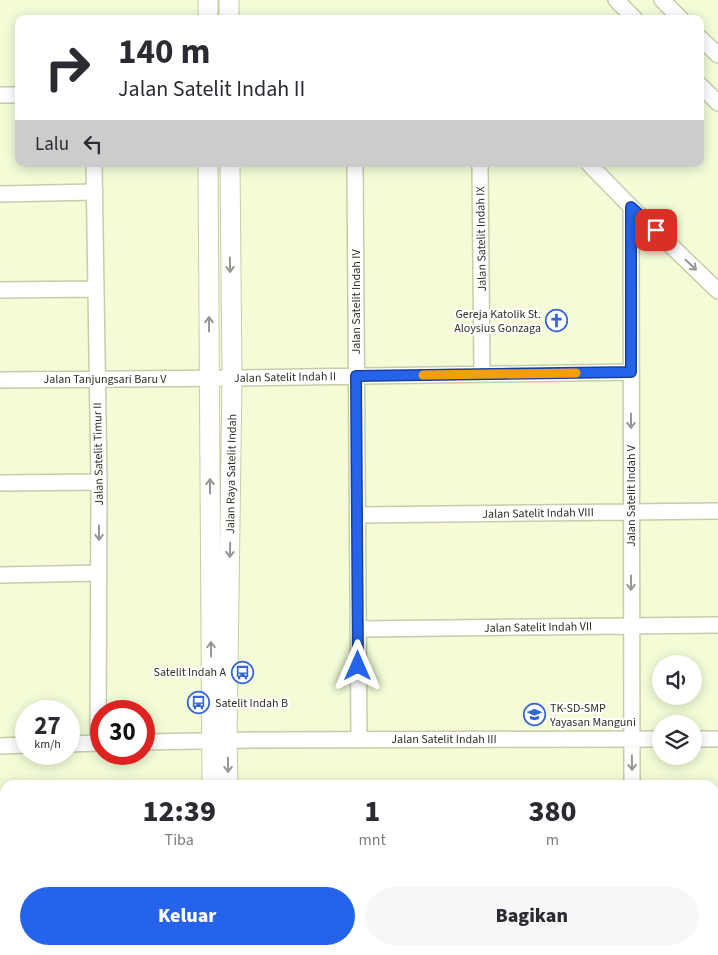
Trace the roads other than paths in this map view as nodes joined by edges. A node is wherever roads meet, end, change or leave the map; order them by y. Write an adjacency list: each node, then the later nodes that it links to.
1 (208, 0): 5 (street)
2 (229, 0): 6 (street)
3 (616, 0): 7 (street)
4 (662, 0): 8 (street)
5 (208, 15)
6 (229, 15)
7 (631, 15)
8 (677, 15)
9 (704, 42): 10 (street)
10 (718, 56)
11 (704, 89): 14 (street)
12 (0, 95): 13 (street)
13 (15, 95)
14 (718, 103)
15 (94, 167): 21 (street, Jalan Satelit Timur II)
16 (208, 167): 24 (street, Jalan Raya Satelit Indah)
17 (230, 167): 25 (street, Jalan Raya Satelit Indah)
18 (355, 167): 31 (street, Jalan Satelit Indah IV)
19 (480, 167): 30 (street, Jalan Satelit Indah IX)
20 (592, 167): 23 (street)
21 (95, 192): 22 (street); 26 (street, Jalan Satelit Timur II)
22 (0, 194)
23 (631, 207): 28 (street, one-way to 28); 29 (street, Jalan Satelit Indah V)
24 (208, 228): 25 (street); 32 (street, Jalan Raya Satelit Indah, one-way to 24)
25 (230, 228): 33 (street, Jalan Raya Satelit Indah, one-way to 33)
26 (96, 289): 27 (street); 35 (street, Jalan Satelit Timur II)
27 (0, 290)
28 (718, 290)
29 (631, 372): 30 (street, Jalan Satelit Indah II); 39 (street, Jalan Satelit Indah V, one-way to 39)
30 (482, 374): 31 (street, Jalan Satelit Indah II)
31 (356, 376): 33 (street, Jalan Satelit Indah II); 40 (street, Jalan Satelit Indah IV)
32 (209, 378): 33 (street, Jalan Satelit Indah II); 35 (street, Jalan Tanjungsari Baru V); 51 (street, Jalan Raya Satelit Indah, one-way to 32)
33 (232, 378): 51 (street, Jalan Raya Satelit Indah, one-way to 51)
34 (0, 380): 35 (street, Jalan Tanjungsari Baru V)
35 (97, 380): 36 (street, Jalan Satelit Timur II)
36 (98, 482): 37 (street); 41 (street, Jalan Satelit Timur II, one-way to 41)
37 (0, 483)
38 (718, 511): 39 (street, Jalan Satelit Indah VIII)
39 (631, 512): 40 (street, Jalan Satelit Indah VIII); 44 (street, Jalan Satelit Indah V, one-way to 44)
40 (358, 515): 45 (street, Jalan Satelit Indah IV)
41 (99, 573): 42 (street); 46 (street, Jalan Satelit Timur II)
42 (0, 575)
43 (718, 625): 44 (street, Jalan Satelit Indah VII)
44 (631, 626): 45 (street, Jalan Satelit Indah VII); 47 (street, Jalan Satelit Indah V)
45 (358, 629): 52 (street, Jalan Satelit Indah IV)
46 (100, 700)
47 (631, 739): 48 (street, Jalan Satelit Indah III); 52 (street, Jalan Satelit Indah III); 58 (street, Jalan Satelit Indah V, one-way to 58)
48 (652, 739)
49 (702, 739): 50 (street)
50 (718, 739)
51 (219, 740): 52 (street, Jalan Satelit Indah III); 53 (street, Jalan Satelit Indah III); 56 (street, Jalan Raya Satelit Indah); 57 (street, Jalan Raya Satelit Indah, one-way to 57)
52 (359, 740)
53 (155, 742)
54 (15, 745): 55 (street)
55 (0, 746)
56 (213, 780)
57 (227, 780)
58 (632, 780)

